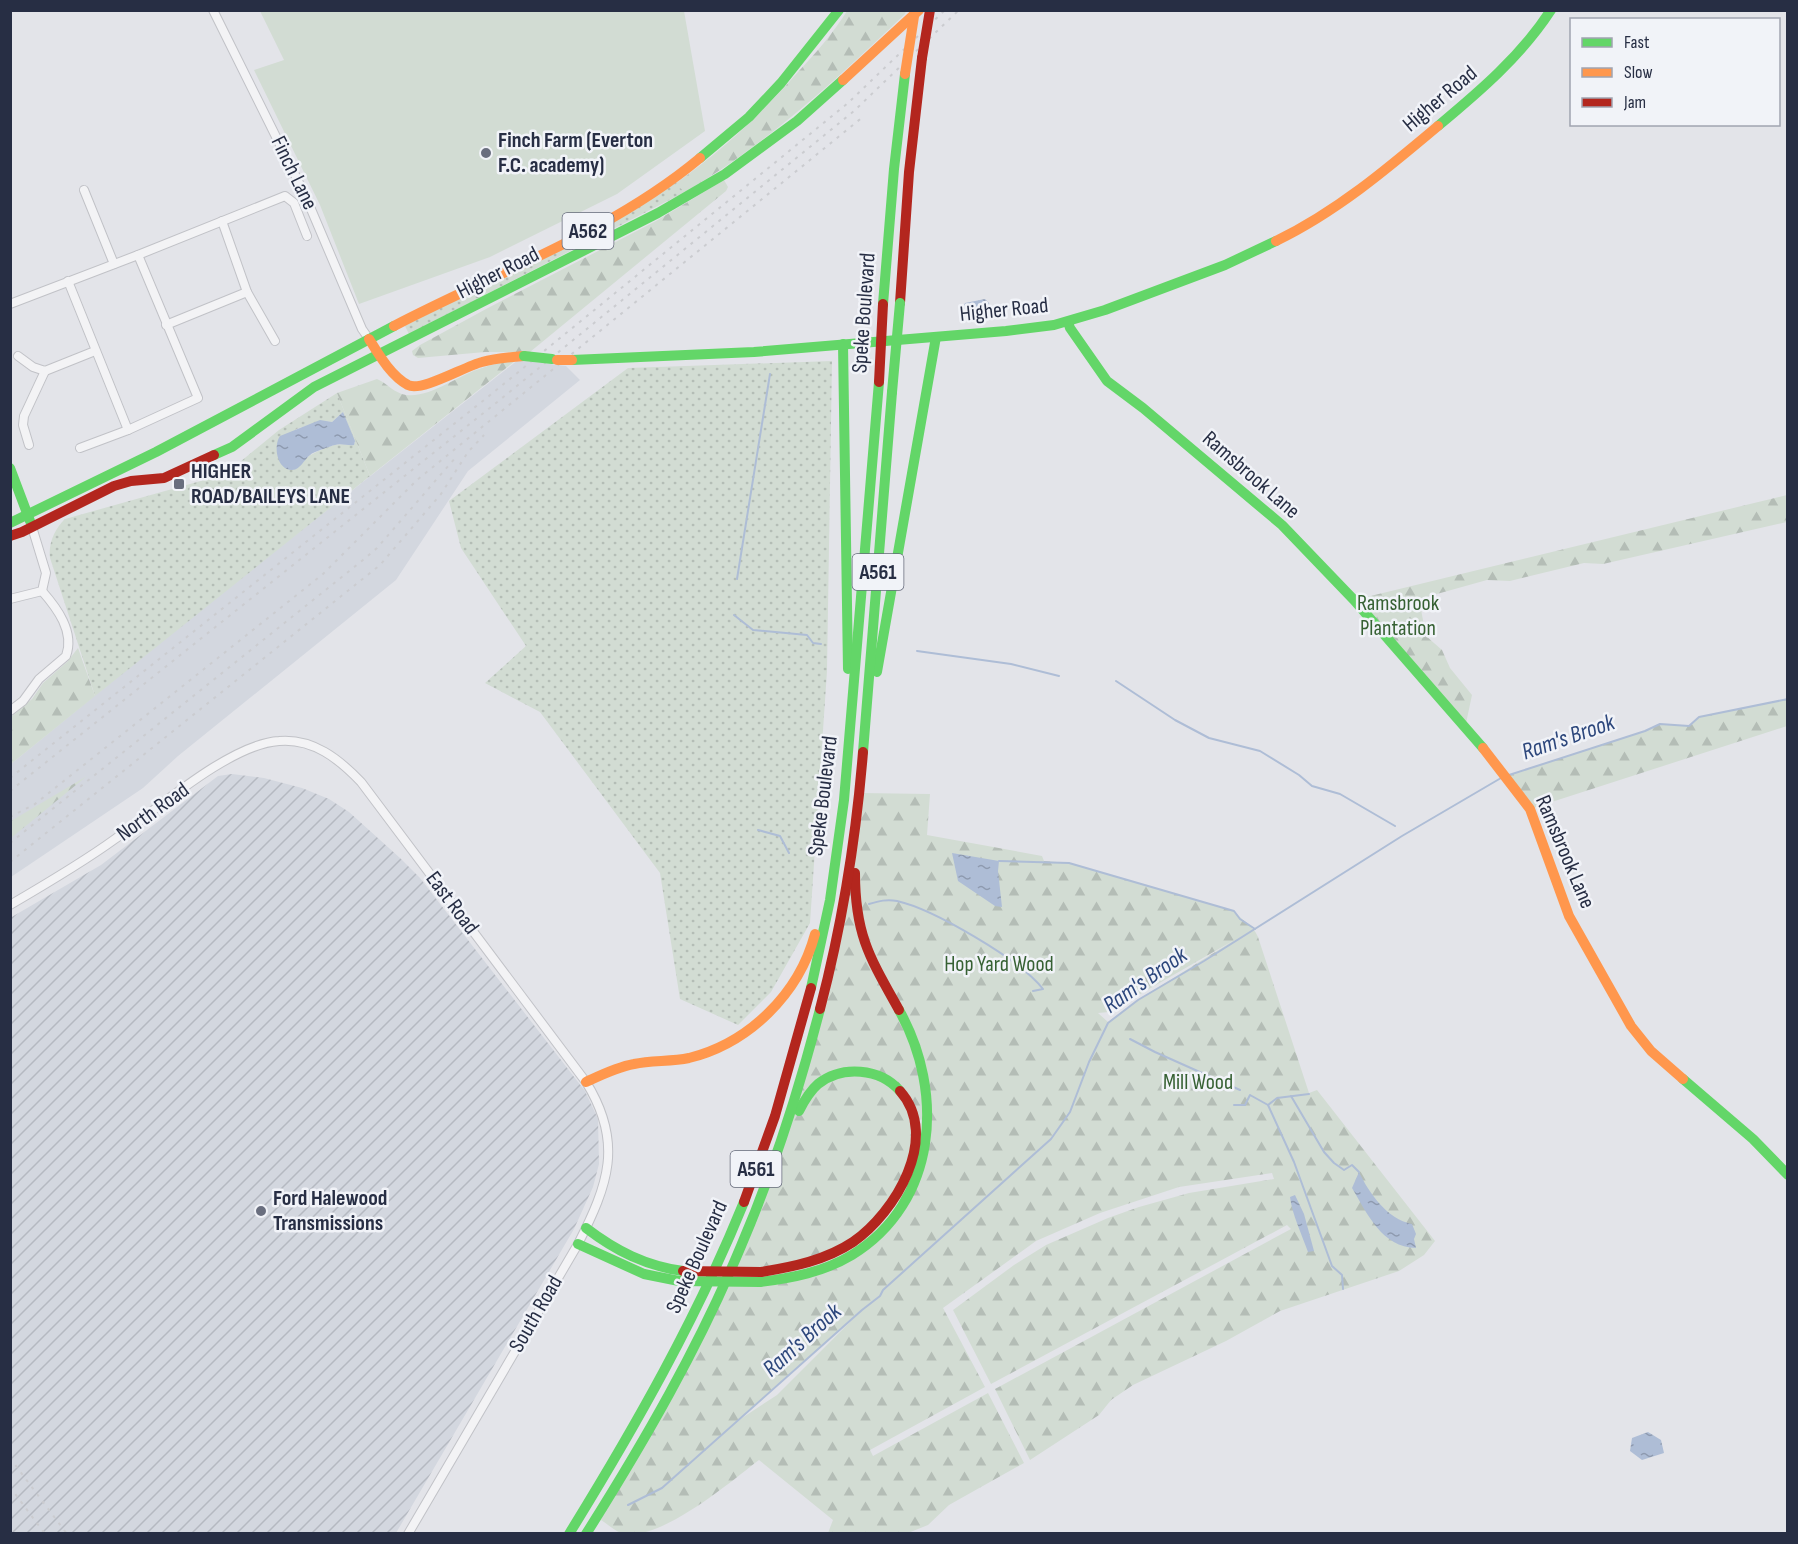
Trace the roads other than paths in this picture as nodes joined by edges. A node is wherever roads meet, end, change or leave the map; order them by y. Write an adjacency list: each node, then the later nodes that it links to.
1 (213, 10): 17 (street, Finch Lane)
2 (838, 10): 17 (main road, Higher Road / A562)
3 (917, 10): 21 (main road, Higher Road / A562); 35 (main road, Speke Boulevard / A561, bridge)
4 (930, 10): 37 (main road, Speke Boulevard / A561, bridge)
5 (1551, 10): 14 (main road, Higher Road)
6 (84, 190): 10 (street)
7 (222, 221): 8 (street); 9 (street); 12 (street)
8 (307, 236)
9 (138, 255): 10 (street); 15 (street)
10 (114, 264): 11 (street)
11 (68, 281): 13 (street); 20 (street)
12 (247, 292): 15 (street); 18 (street)
13 (10, 304)
14 (1068, 322): 16 (main road, Higher Road); 42 (main road, Ramsbrook Lane)
15 (166, 325): 24 (street)
16 (936, 337): 19 (main road, Higher Road); 37 (main road)
17 (369, 339): 21 (main road, Higher Road); 28 (main road, Higher Road / A562)
18 (275, 341)
19 (843, 344): 21 (main road, Higher Road, bridge); 35 (main road)
20 (95, 351): 23 (street); 24 (street)
21 (380, 354): 30 (main road, Higher Road / A562)
22 (18, 356): 23 (street)
23 (45, 371): 25 (street)
24 (128, 430): 26 (street)
25 (28, 445)
26 (80, 448)
27 (10, 468): 28 (main road)
28 (27, 514): 29 (main road, Higher Road / A562); 30 (main road)
29 (10, 523)
30 (32, 527): 31 (main road, Higher Road / A562); 32 (street)
31 (10, 536)
32 (42, 591): 33 (street); 34 (street)
33 (10, 599)
34 (10, 711)
35 (850, 737): 38 (main road, Speke Boulevard / A561)
36 (303, 742): 40 (street, North Road); 41 (street, East Road)
37 (863, 752): 39 (main road, Speke Boulevard / A561)
38 (844, 796): 41 (main road); 49 (main road, Speke Boulevard / A561)
39 (855, 835): 45 (main road, Speke Boulevard / A561); 47 (main road)
40 (10, 905)
41 (586, 1082): 43 (street, South Road)
42 (1788, 1175)
43 (586, 1228): 44 (street, South Road); 46 (main road)
44 (578, 1244): 46 (main road); 48 (street, South Road)
45 (732, 1266): 47 (main road); 50 (main road, Speke Boulevard / A561)
46 (681, 1276): 47 (main road, bridge)
47 (760, 1277)
48 (408, 1533)
49 (569, 1533)
50 (586, 1533)

